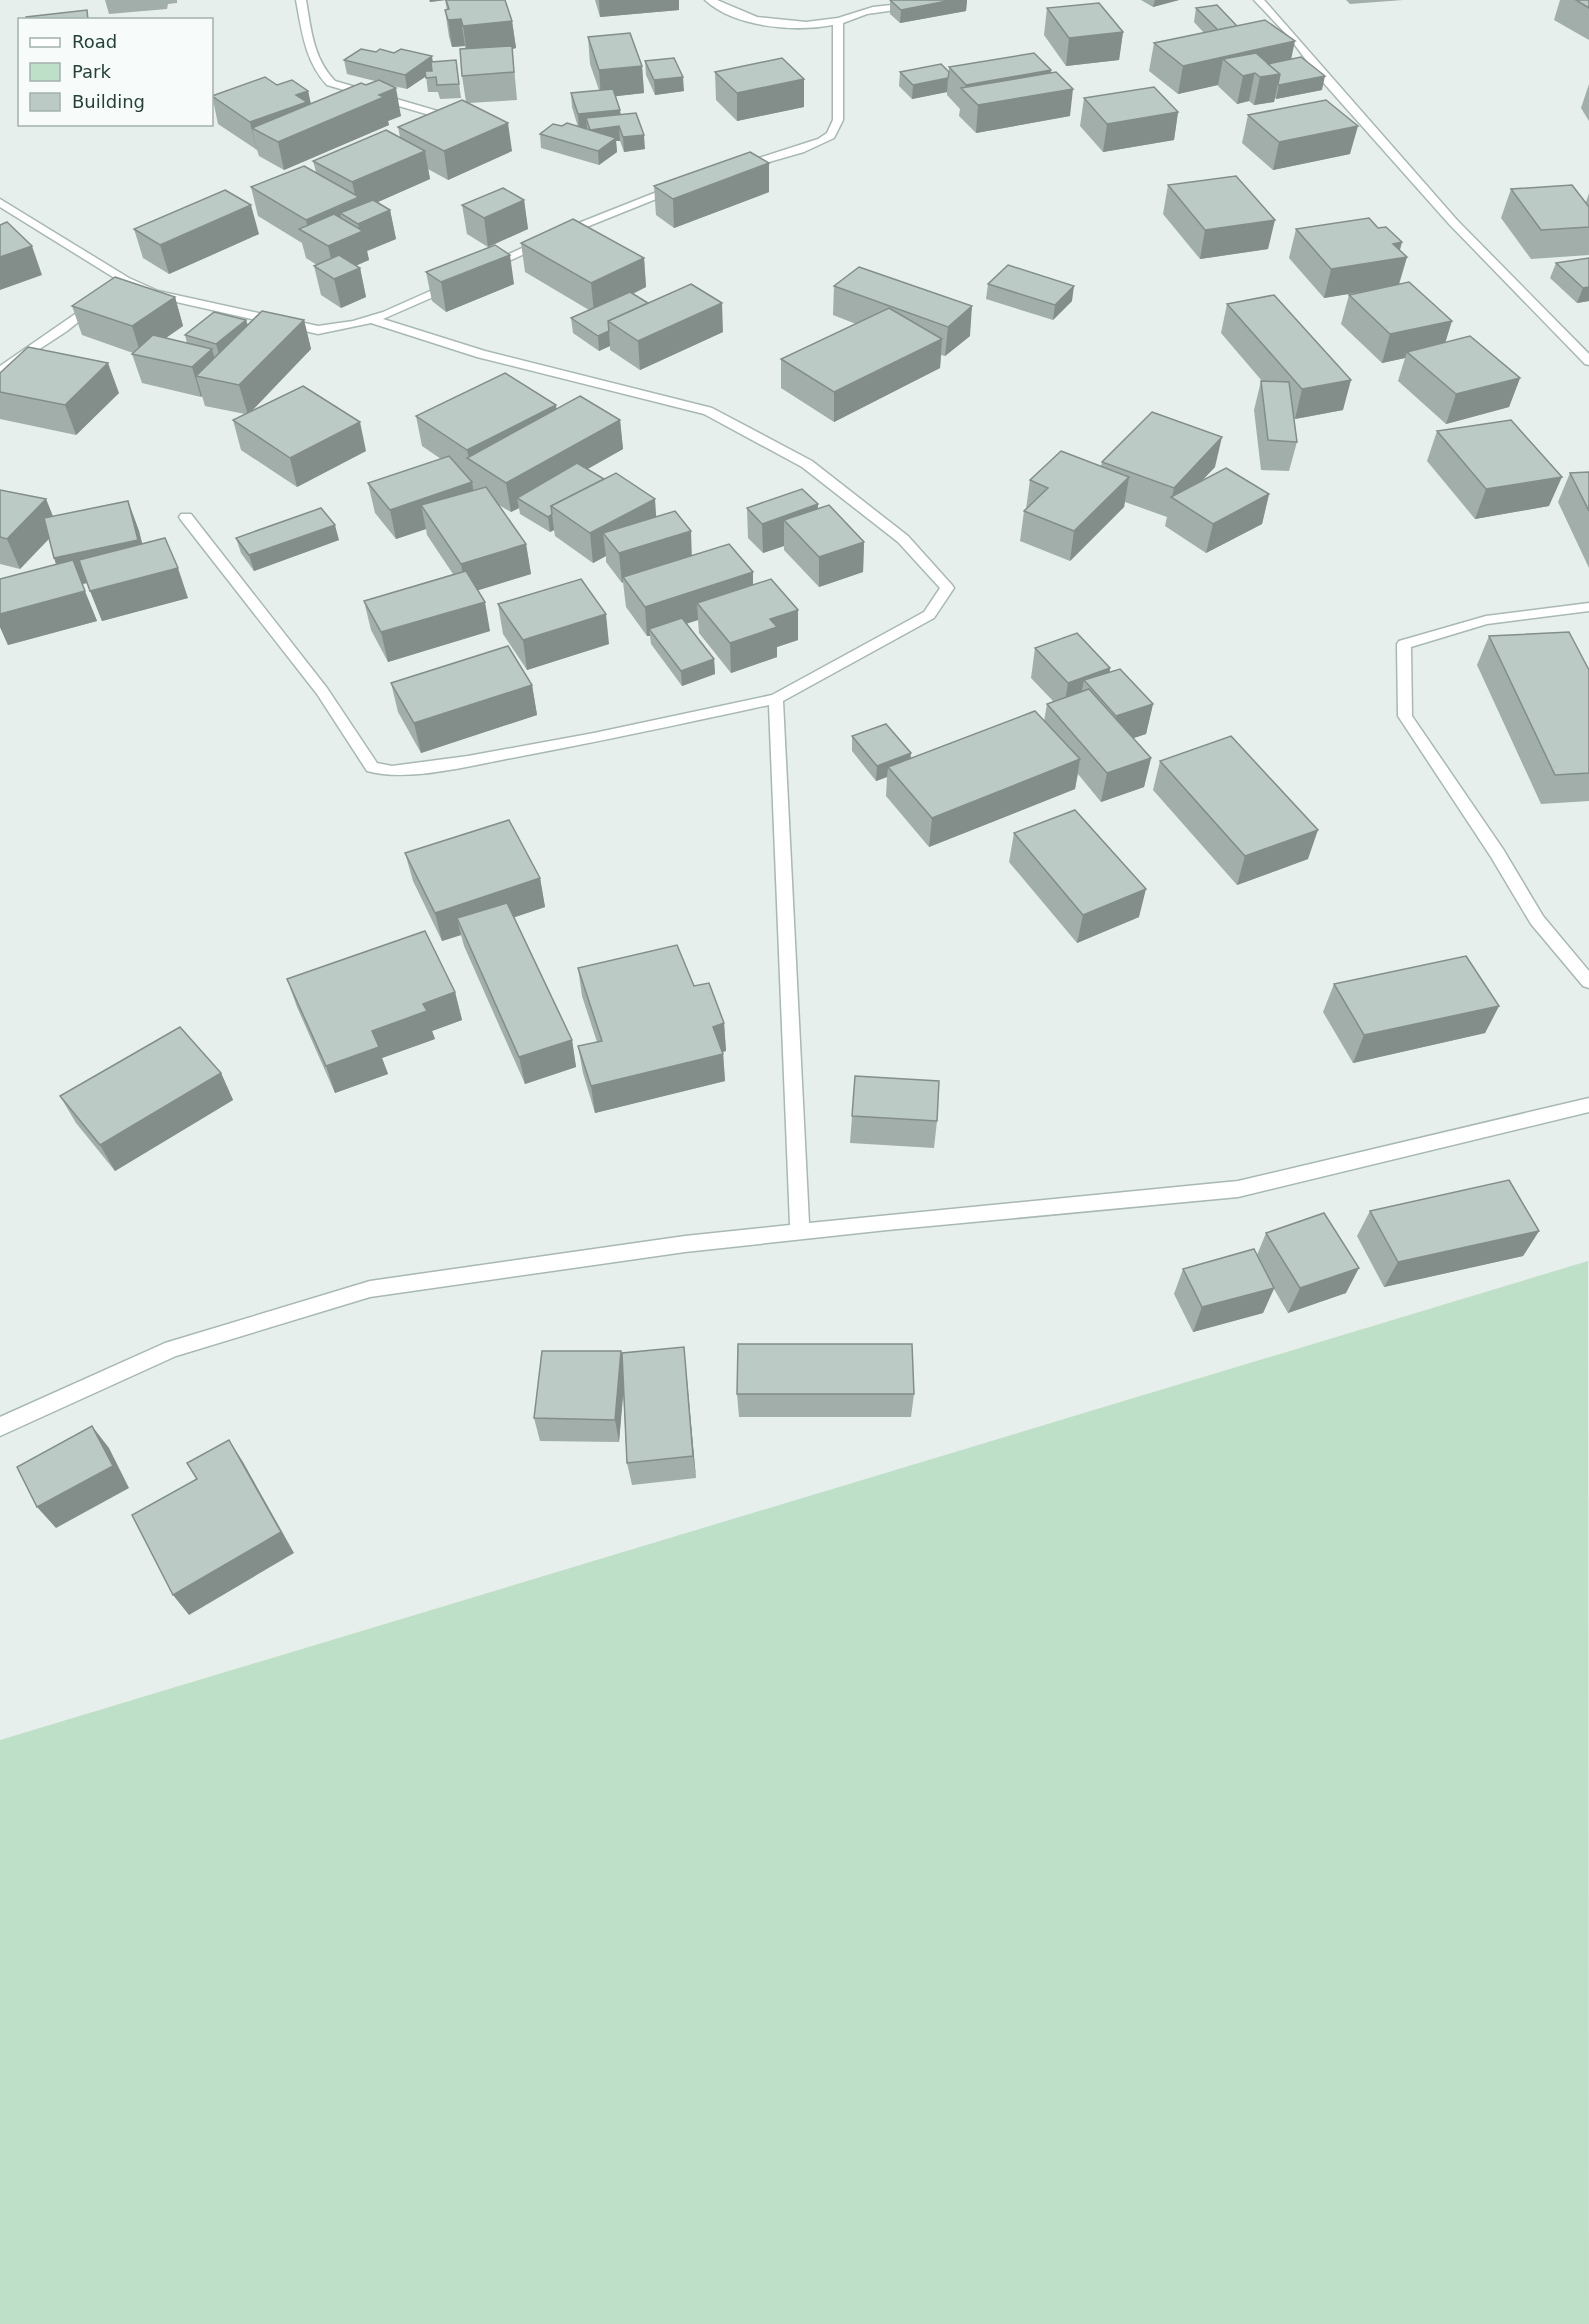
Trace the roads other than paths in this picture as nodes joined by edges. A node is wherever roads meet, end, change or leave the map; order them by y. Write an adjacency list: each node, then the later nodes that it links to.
1 (301, 0): 6 (street)
2 (710, 0): 5 (street)
3 (933, 0): 5 (street)
4 (1258, 0): 12 (street)
5 (838, 21): 7 (street)
6 (454, 119)
7 (727, 172)
8 (687, 184): 11 (street)
9 (0, 202): 10 (street)
10 (116, 287): 11 (street); 13 (street)
11 (373, 320): 16 (street)
12 (1589, 361)
13 (0, 371)
14 (186, 517): 16 (street)
15 (1589, 607): 17 (street)
16 (776, 699): 19 (street)
17 (1589, 982)
18 (1589, 1105): 19 (street)
19 (800, 1232): 20 (street)
20 (0, 1426)

